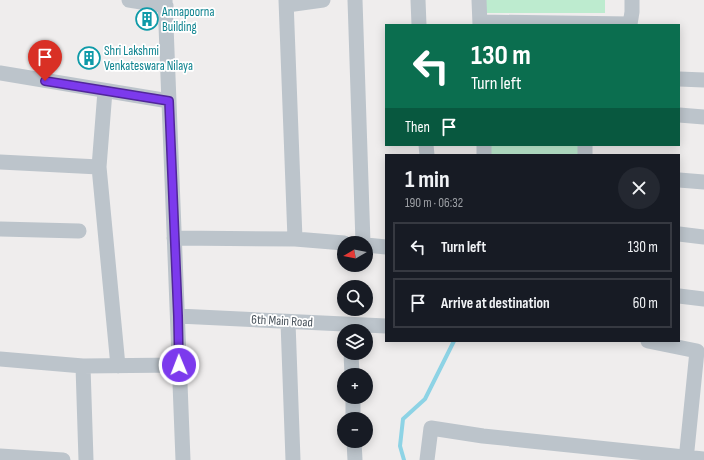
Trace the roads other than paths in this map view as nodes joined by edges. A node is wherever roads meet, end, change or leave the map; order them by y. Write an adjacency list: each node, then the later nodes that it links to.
1 (130, 0): 7 (street)
2 (323, 0): 8 (street)
3 (355, 0): 25 (street)
4 (418, 0): 10 (street)
5 (479, 0): 9 (street)
6 (632, 0): 11 (street)
7 (165, 3): 16 (street)
8 (286, 3): 29 (street)
9 (480, 23): 11 (street)
10 (419, 24)
11 (589, 24)
12 (0, 73): 15 (street)
13 (680, 79): 14 (street)
14 (704, 80)
15 (105, 91): 16 (street); 20 (street)
16 (169, 101): 27 (street)
17 (680, 115): 18 (street)
18 (704, 117)
19 (0, 162): 20 (street)
20 (99, 167): 45 (street)
21 (680, 180): 22 (street)
22 (704, 182)
23 (0, 229): 24 (street)
24 (79, 232)
25 (363, 236)
26 (704, 237): 28 (street)
27 (174, 238): 29 (street); 35 (street)
28 (680, 238)
29 (295, 239): 30 (street)
30 (337, 242)
31 (373, 246): 32 (street)
32 (385, 247)
33 (680, 296): 34 (street)
34 (704, 299)
35 (178, 316): 36 (street, 6th Main Road); 43 (street)
36 (288, 322): 38 (street, 6th Main Road); 53 (street)
37 (385, 326): 39 (street, 6th Main Road)
38 (337, 327)
39 (373, 327)
40 (658, 342): 41 (street)
41 (669, 343): 48 (street)
42 (0, 359): 44 (street)
43 (179, 365): 45 (street); 52 (street)
44 (82, 366): 45 (street); 51 (street)
45 (118, 366)
46 (354, 448): 54 (street)
47 (0, 456): 50 (street)
48 (686, 459): 49 (street); 55 (street)
49 (704, 459)
50 (63, 460)
51 (86, 460)
52 (183, 460)
53 (293, 460)
54 (354, 460)
55 (427, 460)

